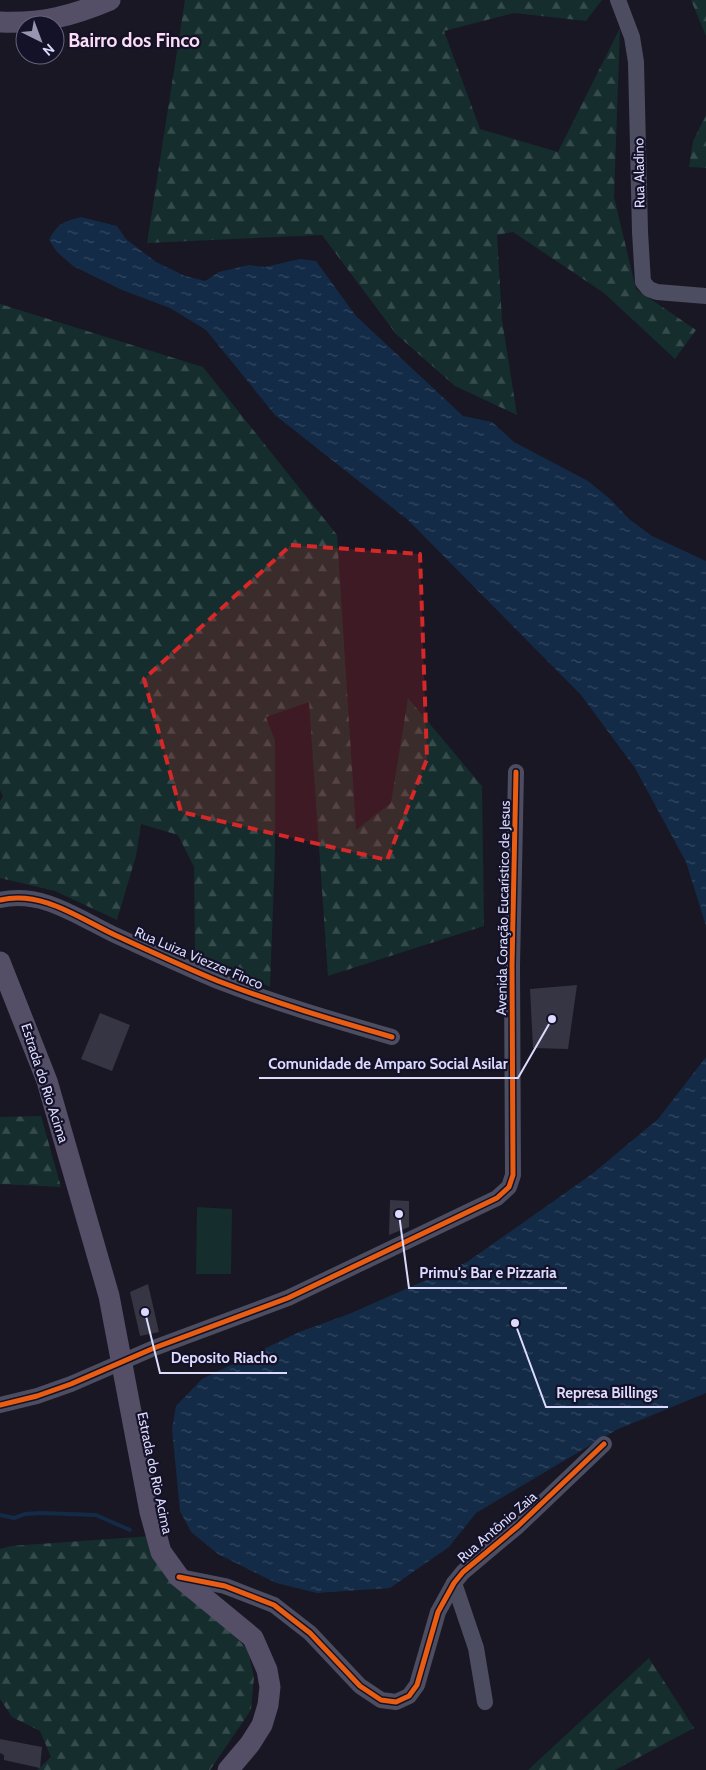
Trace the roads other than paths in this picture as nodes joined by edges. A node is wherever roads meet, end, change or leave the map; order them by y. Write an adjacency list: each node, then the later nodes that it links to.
1 (110, 0): 3 (main road)
2 (618, 0): 4 (street, Rua Aladino)
3 (0, 22)
4 (706, 296)
5 (516, 772): 9 (street, Avenida Coração Eucarístico de Jesus)
6 (0, 900): 8 (street, Rua Luiza Viezzer Finco)
7 (0, 962): 9 (main road, Estrada do Rio Acima)
8 (392, 1037)
9 (123, 1364): 10 (street, Avenida Coração Eucarístico de Jesus); 12 (main road, Estrada do Rio Acima)
10 (0, 1405)
11 (604, 1444): 13 (street, Rua Antônio Zaia)
12 (179, 1577): 13 (street, Rua Antônio Zaia); 15 (main road, Estrada do Rio Acima)
13 (454, 1583): 14 (street)
14 (485, 1702)
15 (228, 1770)

